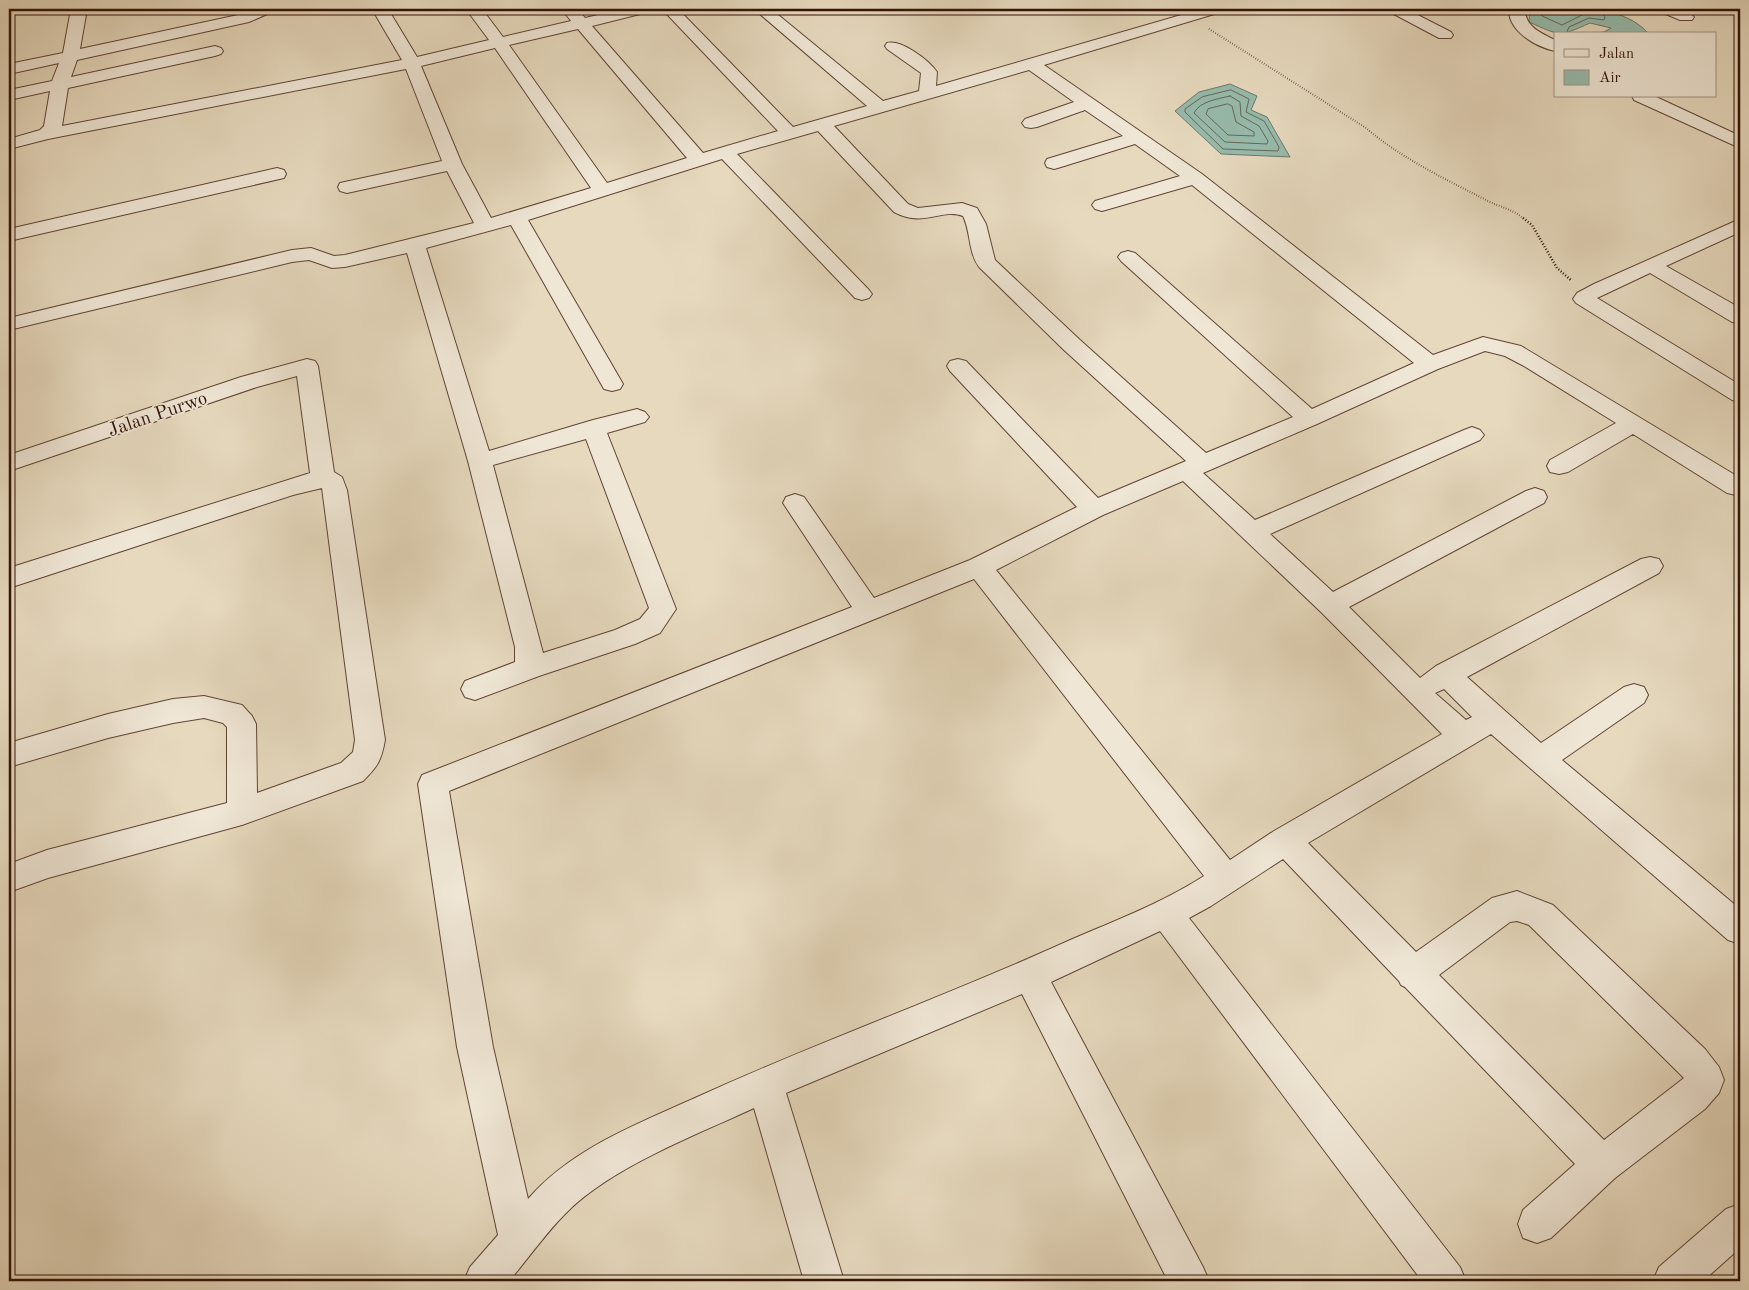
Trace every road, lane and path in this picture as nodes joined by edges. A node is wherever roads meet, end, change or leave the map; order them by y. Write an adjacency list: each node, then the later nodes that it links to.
1 (79, 9): 21 (street)
2 (267, 9): 21 (street)
3 (380, 9): 22 (street)
4 (474, 9): 17 (street)
5 (569, 9): 15 (street)
6 (644, 9): 15 (street)
7 (670, 9): 34 (street)
8 (762, 9): 30 (street)
9 (1213, 9): 14 (street)
10 (1395, 9): 16 (street)
11 (1517, 9): 18 (street)
12 (1666, 9): 13 (street)
13 (1686, 17)
14 (1191, 18): 23 (street); 57 (path)
15 (581, 23): 17 (street); 39 (street)
16 (1444, 35)
17 (499, 42): 22 (street); 45 (street)
18 (1554, 45)
19 (893, 46): 27 (street)
20 (215, 51): 25 (street)
21 (69, 58): 24 (street); 25 (street)
22 (412, 63): 33 (street); 41 (street)
23 (1031, 64): 27 (street); 29 (street)
24 (9, 69)
25 (60, 83): 26 (street); 33 (street)
26 (9, 94)
27 (927, 94): 30 (street)
28 (1644, 98): 36 (street)
29 (1087, 103): 31 (street); 35 (street)
30 (879, 107): 32 (street)
31 (1031, 123)
32 (822, 124): 34 (street); 72 (street)
33 (46, 134): 37 (street)
34 (790, 134): 38 (street)
35 (1137, 138): 40 (street); 43 (street)
36 (1740, 143)
37 (9, 144)
38 (725, 152): 39 (street); 56 (street)
39 (699, 160): 45 (street)
40 (1054, 163)
41 (453, 164): 44 (street); 49 (street)
42 (277, 174): 50 (street)
43 (1195, 178): 46 (street); 60 (street)
44 (347, 187)
45 (602, 190): 47 (street)
46 (1102, 205)
47 (517, 217): 49 (street); 62 (street)
48 (1740, 225): 51 (street)
49 (485, 226): 52 (street)
50 (9, 235)
51 (1720, 235): 53 (street); 55 (street)
52 (415, 245): 59 (street); 69 (street)
53 (1740, 246)
54 (1128, 257): 65 (street)
55 (1650, 265): 57 (street); 58 (street)
56 (862, 294)
57 (1586, 296): 63 (street)
58 (1740, 317)
59 (9, 324)
60 (1430, 364): 65 (street); 66 (street)
61 (958, 366): 77 (street)
62 (612, 384)
63 (1740, 394)
64 (637, 417): 67 (street)
65 (1309, 418): 72 (street)
66 (1633, 424): 71 (street); 74 (street)
67 (592, 428): 69 (street); 84 (street)
68 (1472, 435): 78 (street)
69 (480, 461): 84 (street)
70 (9, 463): 73 (street, Jalan Purwo)
71 (1559, 466)
72 (1195, 467): 77 (street); 78 (street)
73 (323, 478): 81 (street); 93 (street)
74 (1736, 487)
75 (1535, 497): 82 (street)
76 (795, 503): 83 (street)
77 (1094, 509): 80 (street)
78 (1252, 532): 82 (street)
79 (1650, 566): 85 (street)
80 (979, 567): 83 (street); 96 (street)
81 (9, 578)
82 (1330, 605): 87 (street)
83 (868, 610): 105 (street)
84 (529, 668): 86 (street)
85 (1446, 674): 87 (street); 89 (street)
86 (475, 689)
87 (1416, 692): 90 (street)
88 (1634, 695): 92 (street)
89 (1493, 720): 90 (street); 92 (street)
90 (1464, 735): 94 (street)
91 (9, 755): 93 (street)
92 (1540, 760): 98 (street)
93 (242, 812): 95 (street)
94 (1285, 841): 96 (street); 99 (street)
95 (9, 878)
96 (1226, 880): 97 (street)
97 (1166, 913): 100 (street); 109 (street)
98 (1740, 929)
99 (1413, 974): 102 (street); 102 (street)
100 (1030, 975): 101 (street); 108 (street)
101 (765, 1084): 105 (street); 107 (street)
102 (1602, 1165): 104 (street)
103 (1740, 1223): 110 (street)
104 (1537, 1224)
105 (518, 1239): 106 (street)
106 (484, 1281)
107 (824, 1281)
108 (1189, 1281)
109 (1446, 1281)
110 (1673, 1281)

